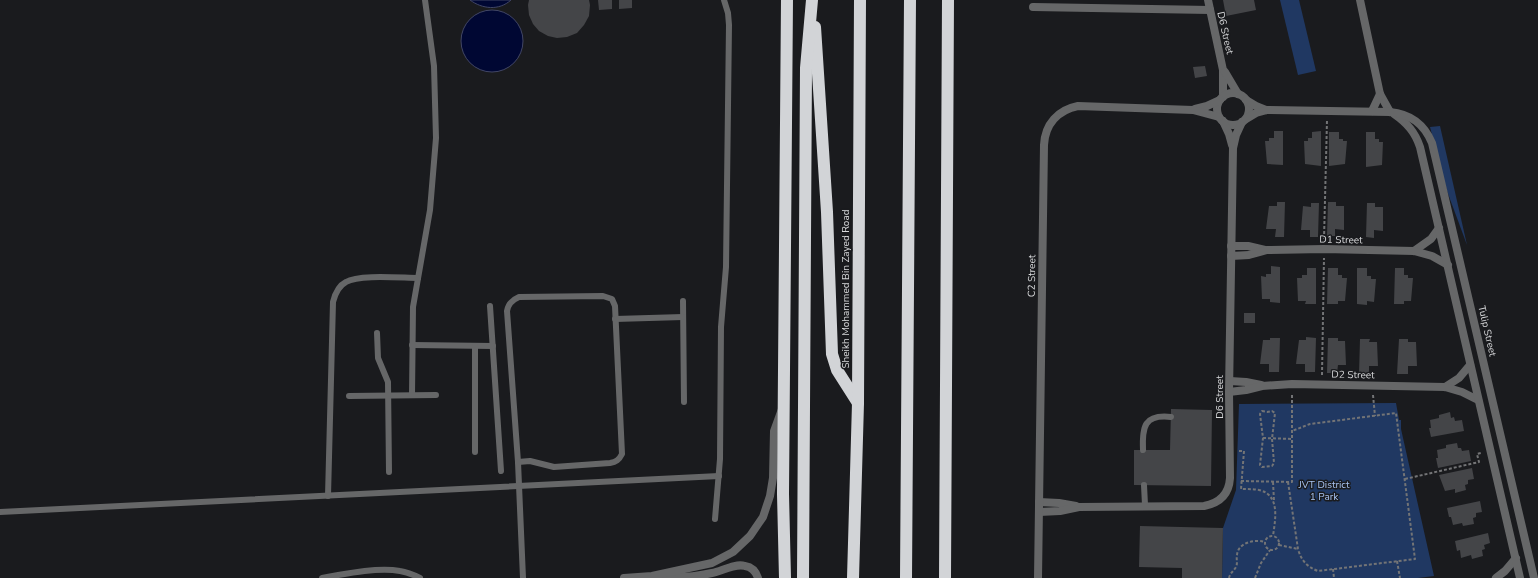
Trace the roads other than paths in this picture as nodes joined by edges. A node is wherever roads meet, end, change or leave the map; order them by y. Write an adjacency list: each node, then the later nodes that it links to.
1 (425, 0): 30 (lane)
2 (724, 0): 58 (lane)
3 (787, 0): 51 (highway)
4 (812, 0): 50 (highway); 76 (highway)
5 (860, 0): 50 (highway, Sheikh Mohammed Bin Zayed Road)
6 (910, 0): 78 (highway)
7 (948, 0): 79 (highway)
8 (1208, 0): 11 (street, D6 Street)
9 (1360, 0): 14 (street)
10 (1033, 7): 11 (street)
11 (1210, 10): 12 (street, D6 Street)
12 (1223, 70): 13 (street, D6 Street); 15 (street, D6 Street)
13 (1238, 94): 15 (street); 16 (street)
14 (1380, 94): 19 (street); 20 (street)
15 (1222, 98): 17 (street, C2 Street); 21 (street)
16 (1246, 100): 18 (street, Tulip Street); 22 (street)
17 (1193, 110): 21 (street, C2 Street); 62 (street, C2 Street)
18 (1267, 110): 19 (street, Tulip Street); 22 (street, Tulip Street)
19 (1372, 111): 20 (street, Tulip Street)
20 (1390, 112): 24 (street); 83 (street, Tulip Street)
21 (1221, 119): 22 (street); 23 (street, D6 Street)
22 (1244, 120): 23 (street, D6 Street)
23 (1233, 148): 25 (street, D6 Street)
24 (1439, 228): 27 (street); 29 (street)
25 (1231, 246): 26 (street, D1 Street); 28 (street, D6 Street)
26 (1267, 250): 27 (street, D1 Street); 28 (street, D1 Street)
27 (1414, 251): 29 (street, D1 Street)
28 (1231, 256): 40 (street, D6 Street)
29 (1448, 266): 39 (street)
30 (418, 278): 36 (lane); 61 (lane)
31 (683, 301): 33 (lane)
32 (490, 306): 38 (lane)
33 (683, 317): 34 (lane); 49 (lane)
34 (616, 319): 55 (lane); 55 (lane)
35 (377, 333): 47 (lane)
36 (412, 345): 37 (lane); 44 (lane)
37 (475, 346): 38 (lane); 54 (lane)
38 (493, 346): 56 (lane)
39 (1470, 365): 42 (street); 48 (street)
40 (1230, 381): 41 (street, D2 Street); 43 (street, D6 Street)
41 (1262, 386): 42 (street, D2 Street); 43 (street, D2 Street)
42 (1445, 387): 48 (street, D2 Street)
43 (1229, 392): 63 (street, D6 Street)
44 (412, 395): 45 (lane); 47 (lane)
45 (436, 395)
46 (350, 396): 47 (lane)
47 (388, 396): 57 (lane)
48 (1478, 400): 68 (street)
49 (684, 402)
50 (858, 403): 77 (highway, Sheikh Mohammed Bin Zayed Road)
51 (783, 407): 69 (street); 75 (highway)
52 (1171, 417): 53 (lane)
53 (1143, 450)
54 (475, 452)
55 (518, 462): 60 (lane)
56 (501, 471)
57 (389, 472)
58 (719, 476): 60 (lane); 67 (lane)
59 (1144, 485): 63 (lane)
60 (520, 486): 61 (lane); 72 (lane)
61 (328, 496): 65 (lane)
62 (1039, 502): 64 (street, D6 Street); 66 (street, C2 Street)
63 (1145, 505): 64 (street, D6 Street)
64 (1079, 507): 66 (street, D6 Street)
65 (0, 512)
66 (1039, 512): 80 (street, C2 Street)
67 (715, 520)
68 (1516, 558): 81 (street); 82 (street)
69 (652, 576): 73 (street); 74 (street)
70 (322, 578): 71 (lane)
71 (420, 578)
72 (523, 578)
73 (624, 578)
74 (758, 578)
75 (785, 578)
76 (803, 578)
77 (853, 578)
78 (906, 578)
79 (945, 578)
80 (1038, 578)
81 (1496, 578)
82 (1520, 578)
83 (1534, 578)

